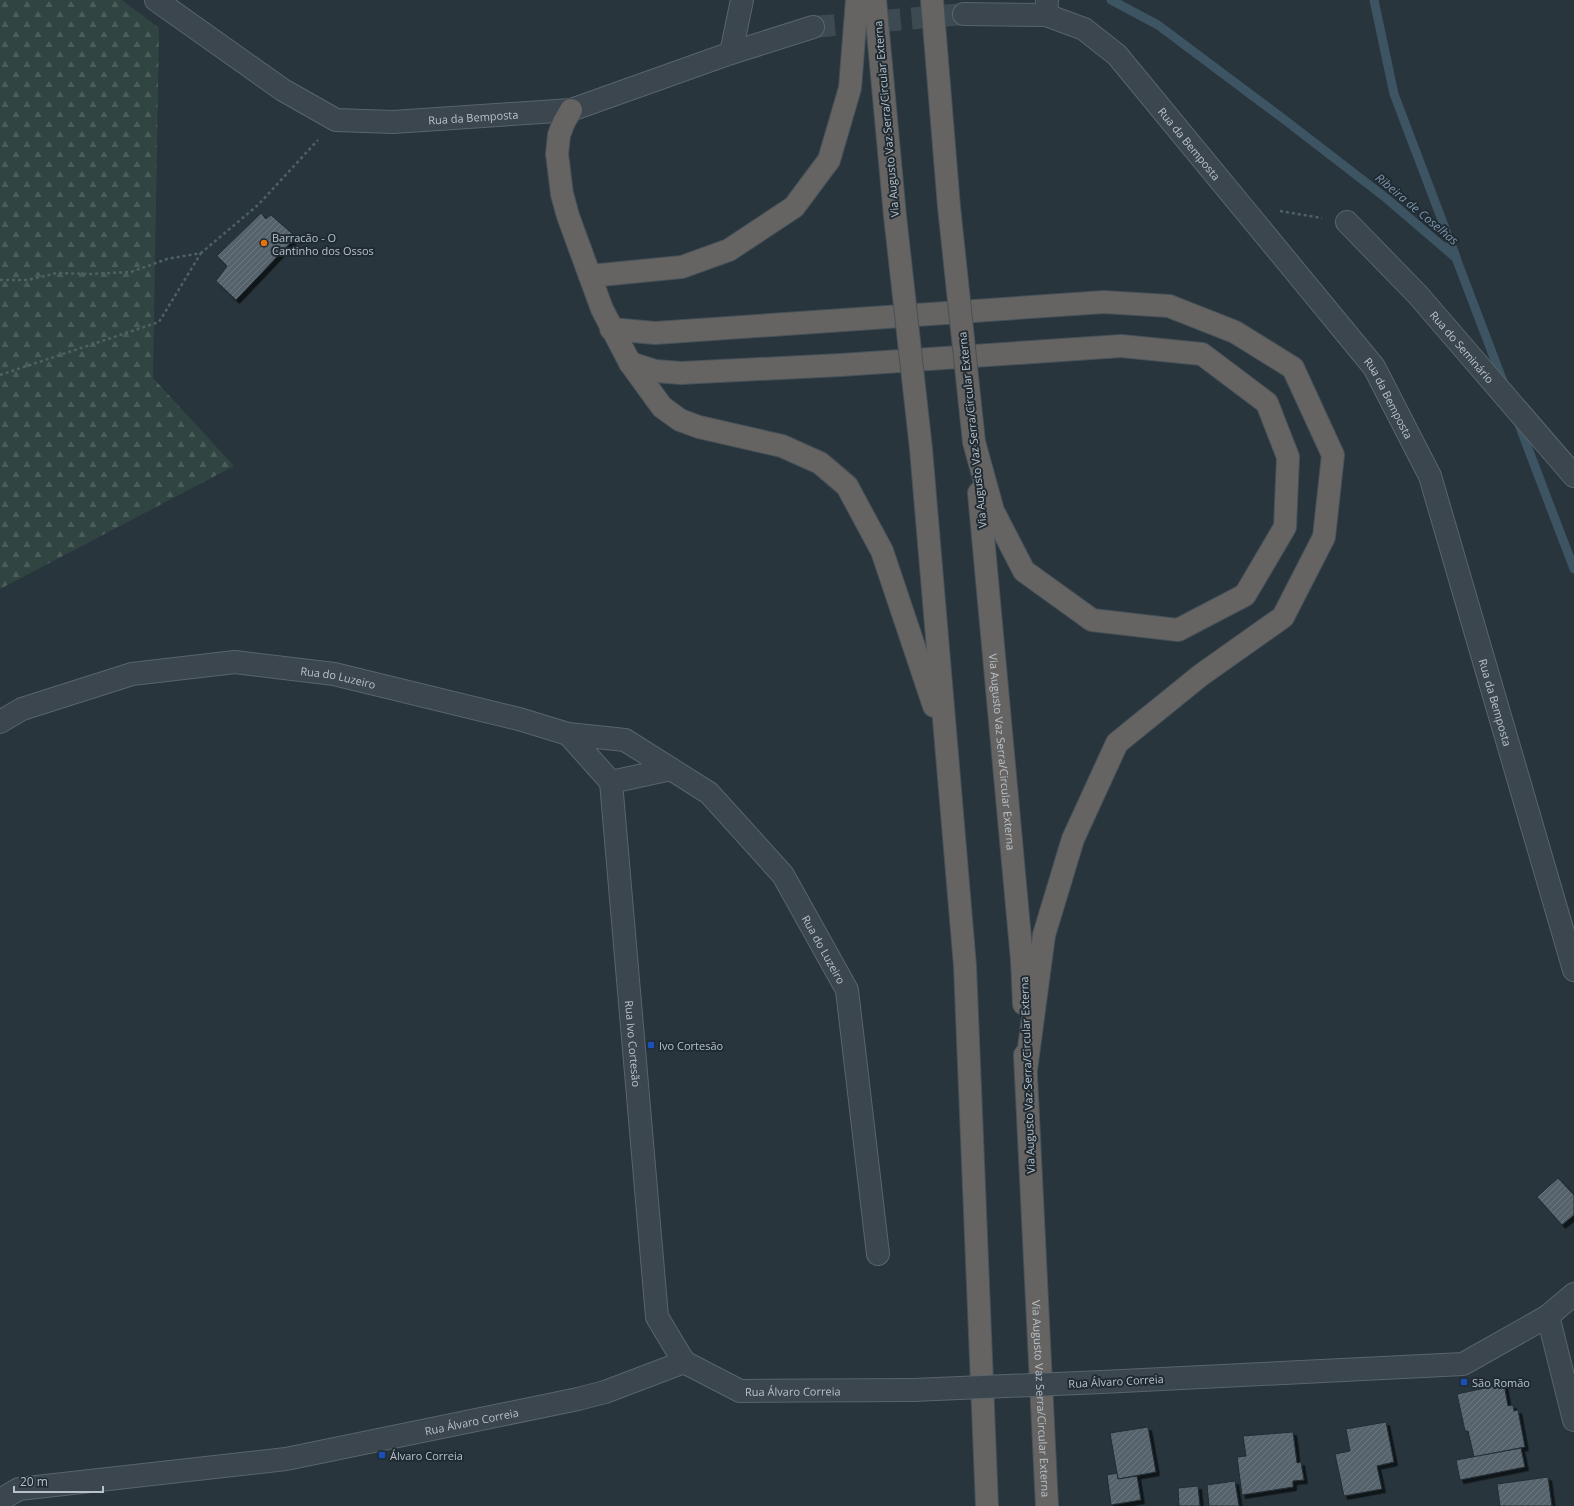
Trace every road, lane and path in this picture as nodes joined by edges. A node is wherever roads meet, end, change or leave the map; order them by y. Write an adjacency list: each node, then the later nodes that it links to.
1 (156, 0): 11 (street, Rua da Bemposta)
2 (742, 0): 9 (street)
3 (857, 0): 15 (highway)
4 (875, 0): 24 (highway, Via Augusto Vaz Serra/Circular Externa, bridge)
5 (932, 0): 20 (highway, Via Augusto Vaz Serra/Circular Externa, bridge)
6 (1047, 7): 7 (street, Rua da Bemposta); 12 (street, Rua da Bemposta)
7 (964, 14)
8 (813, 27): 9 (street, Rua da Bemposta)
9 (731, 53): 10 (street, Rua da Bemposta)
10 (571, 110): 11 (street, Rua da Bemposta); 15 (highway)
11 (336, 120): 14 (path)
12 (1240, 205): 13 (path); 27 (street, Rua da Bemposta)
13 (1347, 222): 21 (street, Rua do Seminário)
14 (201, 252): 16 (path); 19 (path)
15 (590, 276): 17 (highway)
16 (0, 280)
17 (611, 329): 18 (highway); 28 (highway)
18 (630, 363): 20 (highway); 24 (highway)
19 (0, 375)
20 (974, 442): 28 (highway, Via Augusto Vaz Serra/Circular Externa)
21 (1574, 476)
22 (0, 722): 23 (street, Rua do Luzeiro)
23 (568, 734): 25 (street, Rua do Luzeiro); 26 (street)
24 (946, 739): 35 (highway, Via Augusto Vaz Serra/Circular Externa)
25 (671, 769): 26 (street); 29 (street, Rua do Luzeiro)
26 (610, 782): 32 (street, Rua Ivo Cortesão)
27 (1574, 970)
28 (1026, 1070): 36 (highway, Via Augusto Vaz Serra/Circular Externa)
29 (878, 1254)
30 (1574, 1294): 31 (street, Rua Álvaro Correia)
31 (1548, 1316): 32 (street, Rua Álvaro Correia, bridge); 33 (street)
32 (684, 1362): 34 (street, Rua Álvaro Correia)
33 (1574, 1420)
34 (0, 1500)
35 (987, 1506)
36 (1047, 1506)

